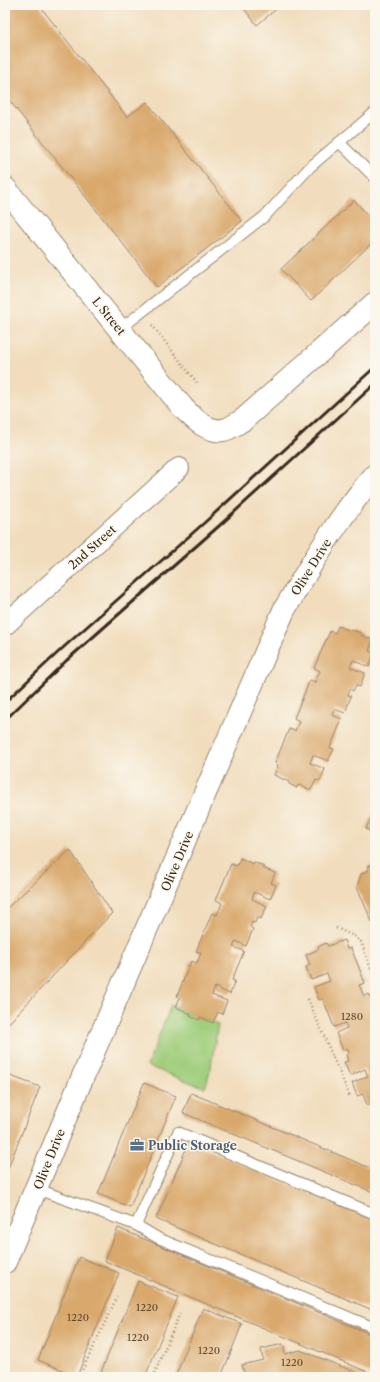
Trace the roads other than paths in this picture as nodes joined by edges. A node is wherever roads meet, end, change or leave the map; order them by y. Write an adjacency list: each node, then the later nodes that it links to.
1 (375, 112): 2 (lane)
2 (340, 142): 3 (lane); 6 (lane)
3 (375, 178)
4 (5, 188): 6 (street, L Street)
5 (375, 303): 6 (street, L Street)
6 (120, 330)
7 (179, 468): 9 (street, 2nd Street)
8 (375, 475): 10 (street, Olive Drive)
9 (5, 625)
10 (37, 1189): 12 (lane); 13 (street, Olive Drive)
11 (375, 1214): 12 (lane)
12 (136, 1225): 14 (lane)
13 (5, 1262)
14 (375, 1328)

